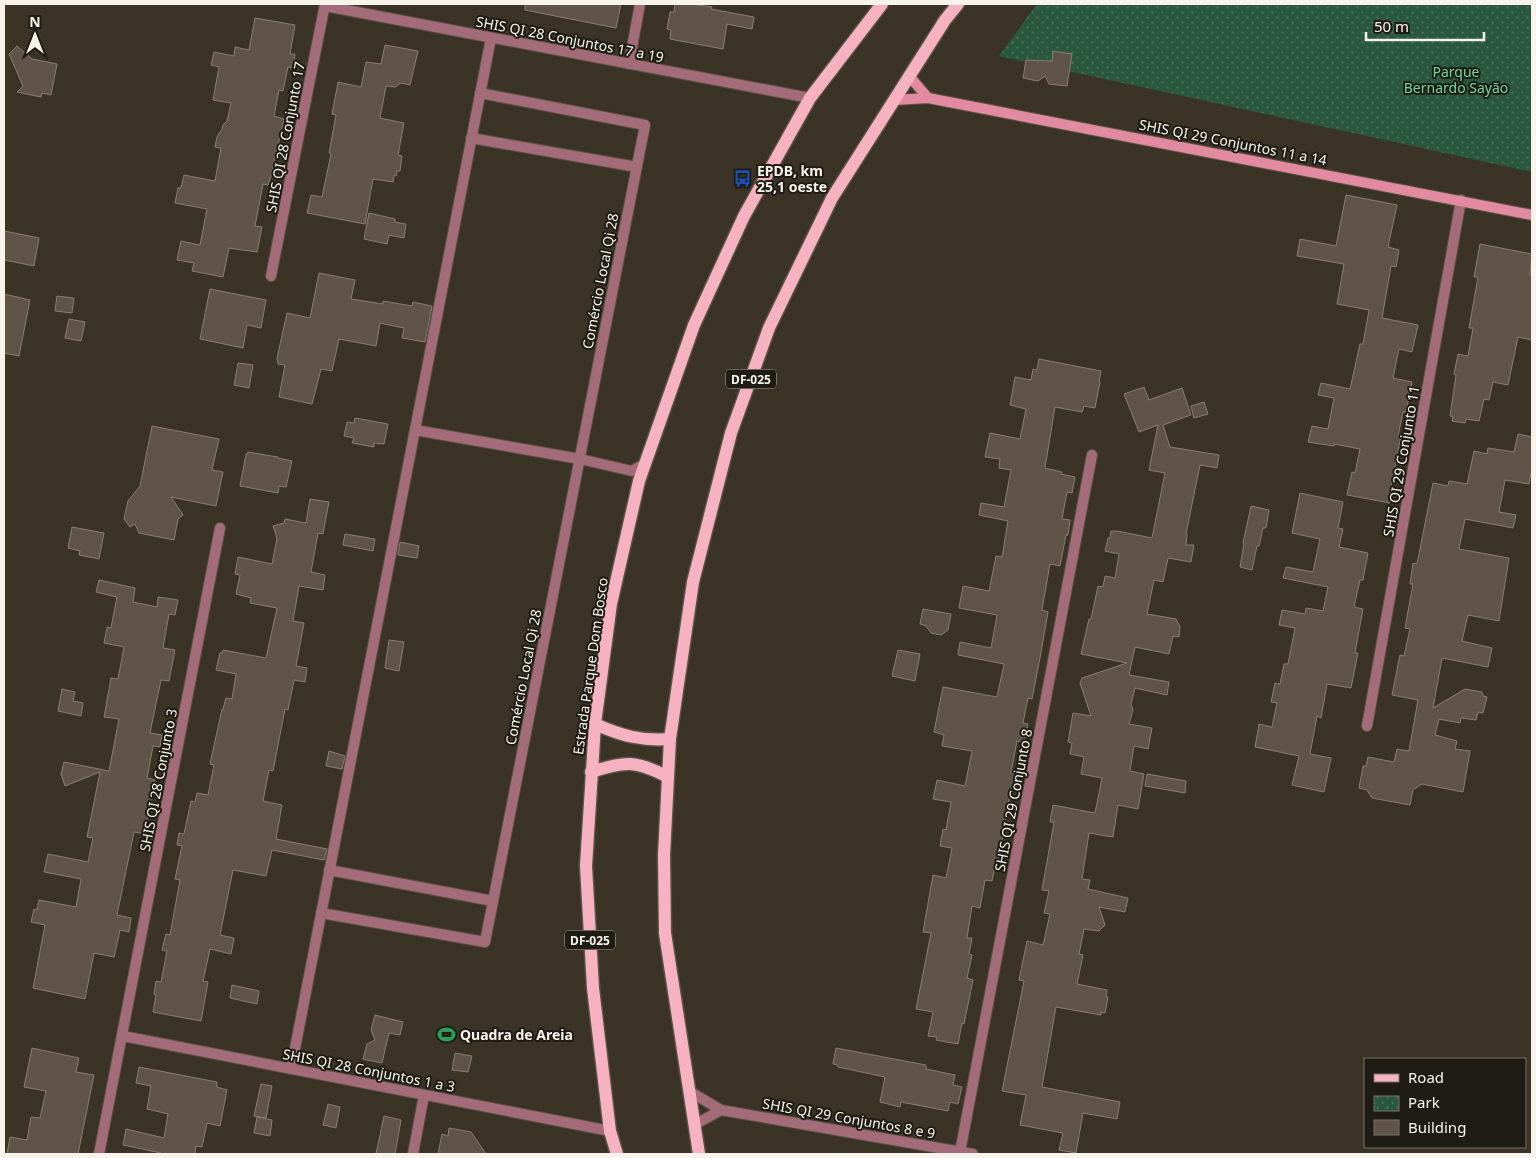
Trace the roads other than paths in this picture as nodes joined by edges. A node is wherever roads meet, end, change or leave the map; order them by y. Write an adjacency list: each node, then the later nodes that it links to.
1 (640, 4): 6 (street)
2 (882, 4): 9 (main road, Estrada Parque Dom Bosco / DF-025)
3 (958, 4): 7 (main road, DF-025)
4 (325, 5): 5 (street, SHIS QI 28 Conjuntos 17 a 19); 16 (street, SHIS QI 28 Conjunto 17)
5 (490, 38): 6 (street, SHIS QI 28 Conjuntos 17 a 19); 8 (street)
6 (629, 64): 9 (street, SHIS QI 28 Conjuntos 17 a 19)
7 (910, 77): 10 (street); 11 (main road, DF-025)
8 (480, 93): 12 (street); 13 (street, Comércio Local Qi 28)
9 (810, 98): 20 (main road, Estrada Parque Dom Bosco / DF-025)
10 (928, 98): 11 (street, SHIS QI 29 Conjuntos 11 a 14); 14 (street, SHIS QI 29 Conjuntos 11 a 14)
11 (894, 100): 24 (main road, DF-025)
12 (471, 138): 13 (street); 17 (street)
13 (637, 168): 19 (street, Comércio Local Qi 28)
14 (1461, 200): 15 (street, SHIS QI 29 Conjuntos 11 a 14); 23 (street, SHIS QI 29 Conjunto 11)
15 (1532, 215)
16 (271, 276)
17 (415, 430): 19 (street); 27 (street)
18 (1092, 454): 37 (street, SHIS QI 29 Conjunto 8)
19 (580, 459): 20 (street); 28 (street, Comércio Local Qi 28)
20 (635, 476): 22 (main road, Estrada Parque Dom Bosco / DF-025)
21 (220, 528): 30 (street, SHIS QI 28 Conjunto 3)
22 (595, 724): 24 (main road); 25 (main road, Estrada Parque Dom Bosco / DF-025)
23 (1367, 726)
24 (670, 739): 26 (main road, DF-025)
25 (591, 772): 26 (main road); 36 (main road, Estrada Parque Dom Bosco / DF-025)
26 (668, 777): 32 (main road, DF-025)
27 (329, 870): 28 (street); 29 (street)
28 (493, 901): 29 (street, Comércio Local Qi 28)
29 (321, 913): 31 (street)
30 (123, 1036): 31 (street, SHIS QI 28 Conjuntos 1 a 3); 38 (street, SHIS QI 28 Conjunto 3)
31 (290, 1069): 33 (street, SHIS QI 28 Conjuntos 1 a 3)
32 (688, 1091): 34 (street, SHIS QI 29 Conjuntos 8 e 9); 35 (main road, DF-025)
33 (424, 1095): 36 (street, SHIS QI 28 Conjuntos 1 a 3); 39 (street)
34 (721, 1110): 35 (street); 37 (street, SHIS QI 29 Conjuntos 8 e 9)
35 (694, 1125): 41 (main road, DF-025)
36 (610, 1131): 40 (main road, Estrada Parque Dom Bosco / DF-025)
37 (960, 1152): 42 (street, SHIS QI 29 Conjuntos 8 e 9)
38 (100, 1154)
39 (413, 1154)
40 (616, 1154)
41 (699, 1154)
42 (973, 1154)

